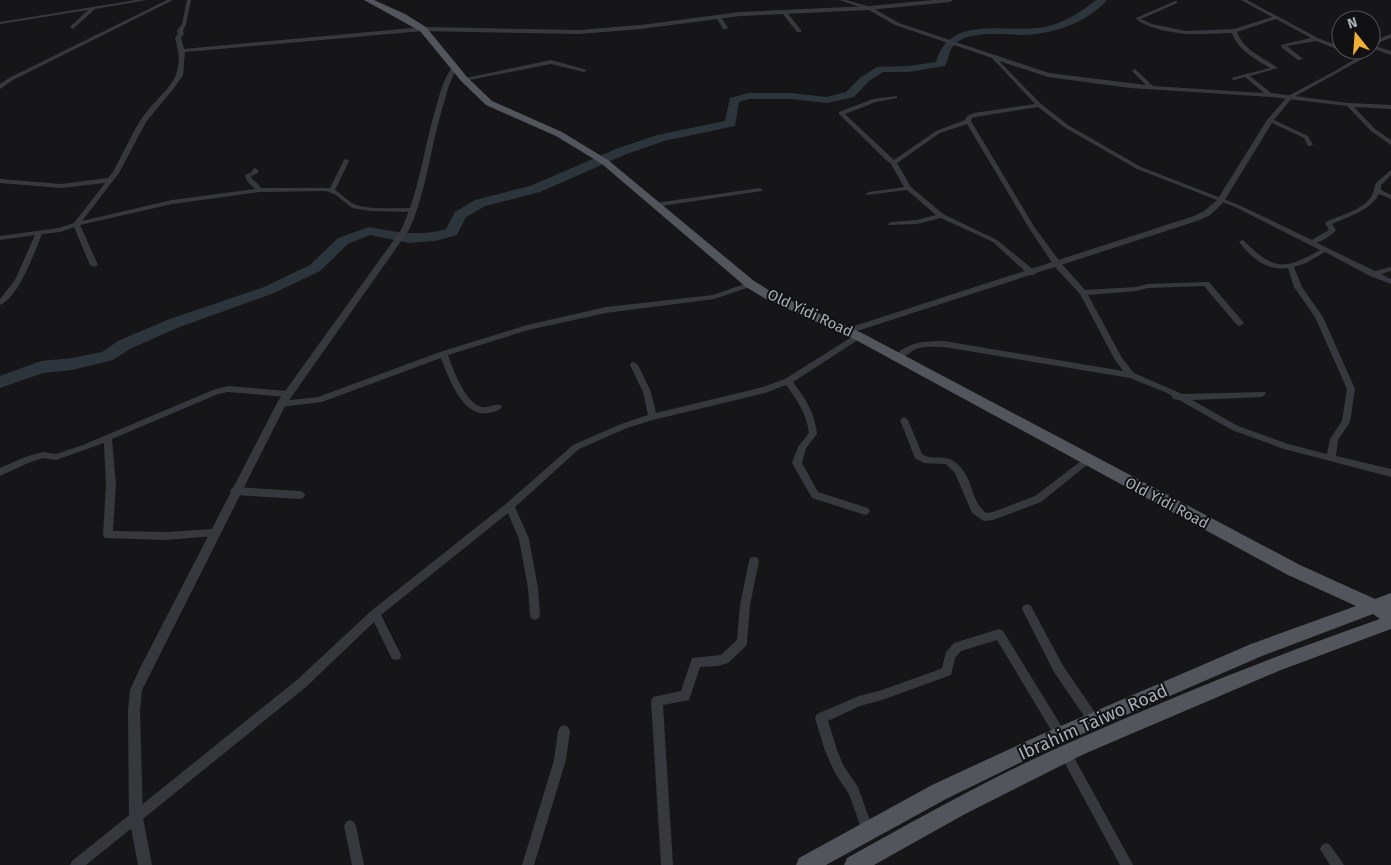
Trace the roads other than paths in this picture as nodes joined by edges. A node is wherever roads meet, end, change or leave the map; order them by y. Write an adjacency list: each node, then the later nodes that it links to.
1 (145, 0): 9 (street)
2 (172, 0): 32 (street)
3 (189, 0): 22 (street)
4 (368, 0): 17 (main road, Old Yidi Road)
5 (840, 0): 10 (street)
6 (950, 0): 10 (street)
7 (1243, 0): 13 (street)
8 (1175, 2): 19 (street)
9 (94, 8): 14 (street); 15 (street)
10 (869, 8): 11 (street); 23 (street)
11 (784, 12): 12 (street); 18 (street)
12 (718, 17): 16 (street); 17 (street)
13 (1275, 18): 19 (street); 20 (street)
14 (0, 23)
15 (73, 27)
16 (725, 28)
17 (422, 29): 22 (street); 26 (main road, Old Yidi Road)
18 (799, 30)
19 (1234, 31): 29 (street)
20 (1316, 39): 21 (street); 24 (street)
21 (1331, 45)
22 (182, 51): 48 (street)
23 (994, 58): 33 (street); 37 (street)
24 (1300, 59)
25 (1357, 60): 36 (street)
26 (455, 67): 31 (main road, Old Yidi Road); 59 (street)
27 (584, 70): 31 (street)
28 (1135, 71): 33 (street)
29 (1247, 76): 30 (street); 34 (street)
30 (1234, 78)
31 (464, 79): 58 (main road, Old Yidi Road)
32 (1, 85)
33 (1152, 88): 34 (street)
34 (1271, 95): 36 (street)
35 (895, 97): 45 (street)
36 (1290, 97): 38 (street); 40 (street)
37 (1039, 105): 41 (street); 57 (street)
38 (1349, 105): 39 (street); 42 (street)
39 (1391, 107)
40 (1270, 120): 43 (street); 57 (street)
41 (968, 121): 45 (street); 70 (street)
42 (1391, 143)
43 (1310, 145)
44 (346, 161): 52 (street)
45 (894, 163): 50 (street)
46 (255, 170): 51 (street)
47 (1391, 172): 54 (street)
48 (111, 180): 49 (street); 61 (street)
49 (0, 181)
50 (908, 188): 55 (street); 60 (street)
51 (259, 190): 52 (street); 61 (street)
52 (332, 190): 59 (street)
53 (760, 190): 58 (street)
54 (1378, 191): 56 (street); 66 (street)
55 (869, 194)
56 (1391, 197)
57 (1220, 201): 66 (street); 70 (street)
58 (655, 205): 75 (main road, Old Yidi Road)
59 (414, 210): 87 (street)
60 (941, 215): 62 (street); 72 (street)
61 (76, 224): 63 (street); 69 (street)
62 (891, 224)
63 (39, 234): 64 (street); 77 (street)
64 (0, 238)
65 (1242, 242): 68 (street)
66 (1312, 243): 67 (street)
67 (1324, 250): 68 (street); 73 (street)
68 (1290, 264): 92 (street)
69 (94, 265)
70 (1058, 265): 72 (street); 76 (street)
71 (1391, 269): 73 (street)
72 (1032, 273): 79 (street)
73 (1373, 274): 74 (street)
74 (1391, 282)
75 (750, 284): 79 (main road, Old Yidi Road); 80 (street)
76 (1083, 293): 78 (street); 83 (street)
77 (0, 303)
78 (1240, 323)
79 (853, 334): 81 (main road, Old Yidi Road); 84 (street)
80 (443, 354): 87 (street); 88 (street)
81 (897, 358): 83 (street); 93 (main road, Old Yidi Road)
82 (634, 365): 89 (street)
83 (1131, 375): 86 (street)
84 (788, 381): 89 (street); 99 (street)
85 (1262, 394): 86 (street)
86 (1176, 396): 92 (street)
87 (284, 399): 91 (street); 96 (street)
88 (498, 407)
89 (653, 417): 98 (street)
90 (904, 420): 93 (street)
91 (108, 439): 94 (street); 100 (street)
92 (1331, 457): 95 (street)
93 (1088, 460): 102 (main road, Old Yidi Road)
94 (0, 472)
95 (1391, 473)
96 (235, 492): 97 (street); 100 (street)
97 (300, 495)
98 (510, 506): 106 (street); 107 (street)
99 (865, 511)
100 (214, 533): 114 (street)
101 (754, 561): 122 (street)
102 (1294, 570): 103 (main road, Old Yidi Road); 105 (main road, Old Yidi Road)
103 (1383, 603): 105 (main road, Ibrahim Taiwo Road); 108 (main road, Old Yidi Road)
104 (1027, 609): 110 (street)
105 (1357, 612): 108 (main road, Old Yidi Road); 110 (main road, Ibrahim Taiwo Road)
106 (375, 614): 109 (street); 114 (street)
107 (535, 615)
108 (1387, 622): 113 (main road, Ibrahim Taiwo Road)
109 (396, 655)
110 (1094, 721): 112 (main road, Ibrahim Taiwo Road)
111 (564, 731): 121 (street)
112 (1061, 736): 116 (main road, Ibrahim Taiwo Road); 116 (street)
113 (1066, 754): 124 (main road, Ibrahim Taiwo Road); 125 (street)
114 (136, 818): 118 (street); 119 (street)
115 (350, 826): 120 (street)
116 (868, 832): 123 (main road, Ibrahim Taiwo Road)
117 (1326, 848): 126 (street)
118 (76, 865)
119 (145, 865)
120 (358, 865)
121 (528, 865)
122 (667, 865)
123 (806, 865)
124 (854, 865)
125 (1126, 865)
126 (1338, 865)

